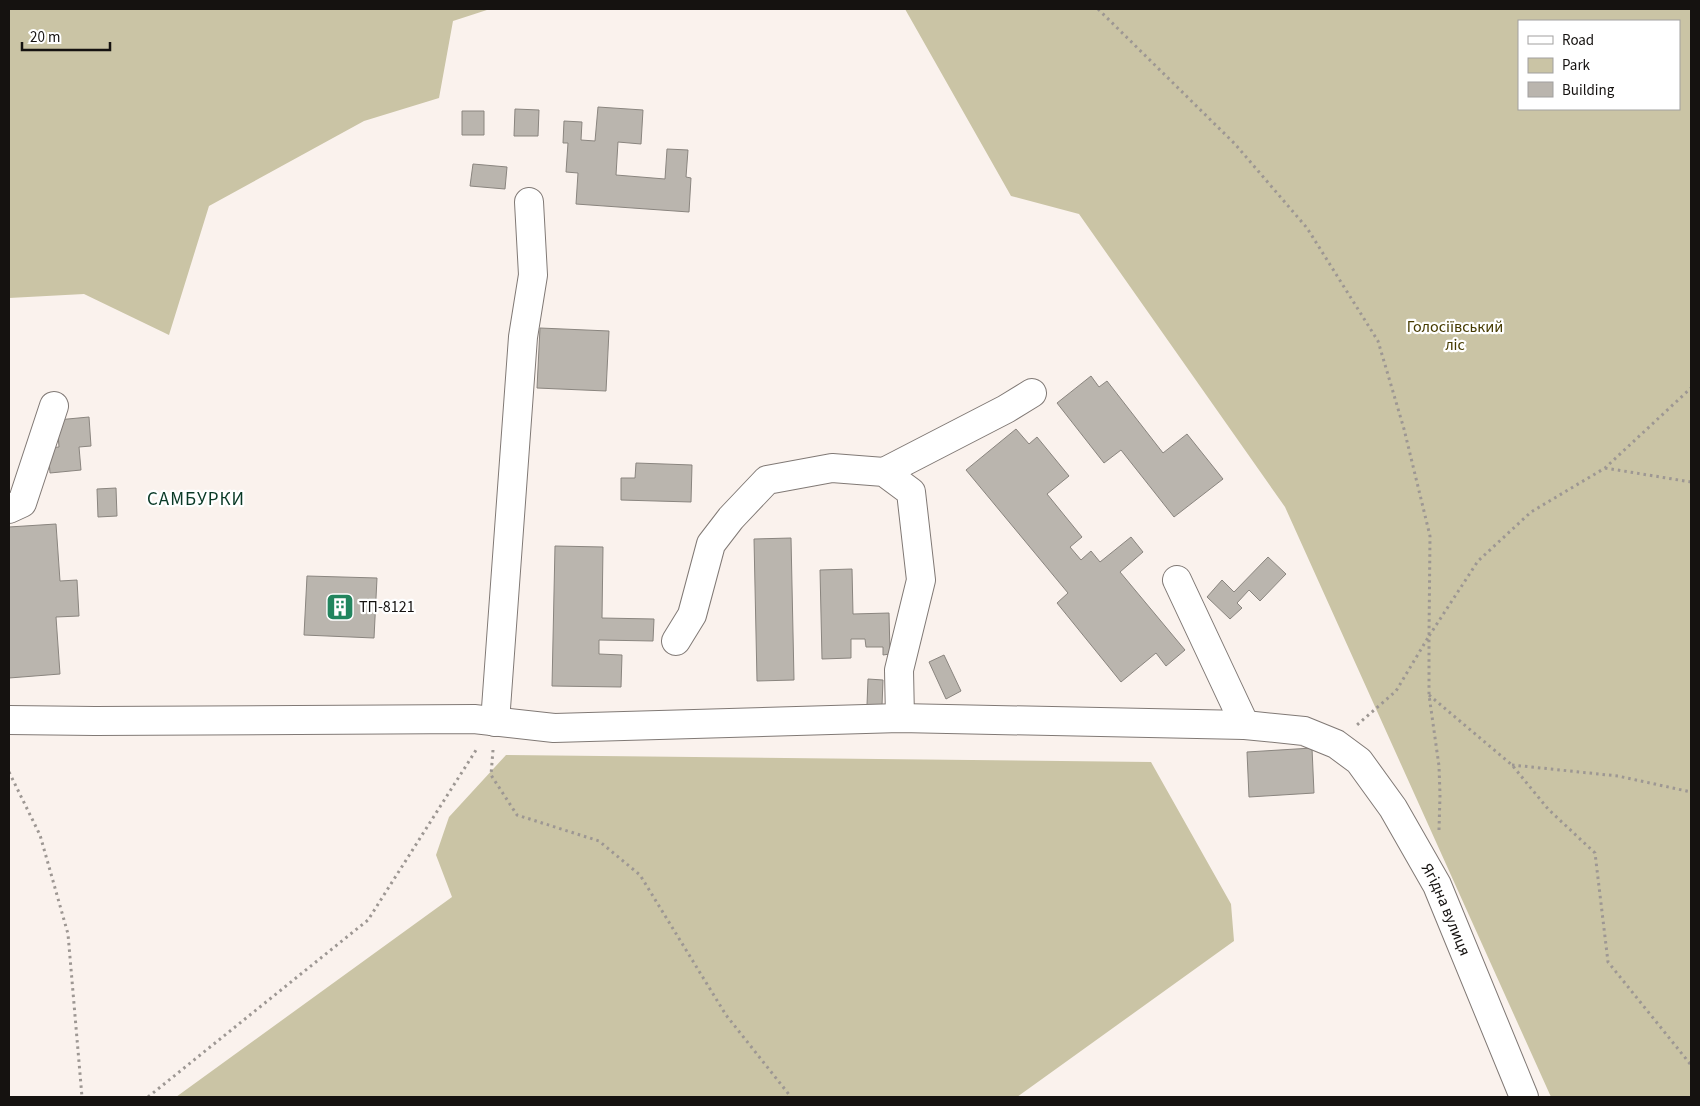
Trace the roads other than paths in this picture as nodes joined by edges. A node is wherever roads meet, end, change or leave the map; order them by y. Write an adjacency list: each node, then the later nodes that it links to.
1 (529, 202): 10 (street)
2 (1032, 393): 4 (street)
3 (54, 406): 5 (street)
4 (884, 472): 7 (street); 8 (street)
5 (9, 509)
6 (1177, 580): 11 (street)
7 (676, 641)
8 (900, 718): 10 (street, Ягідна вулиця); 11 (street, Ягідна вулиця)
9 (9, 720): 10 (street, Ягідна вулиця)
10 (494, 722)
11 (1245, 726): 12 (street, Ягідна вулиця)
12 (1524, 1097)

